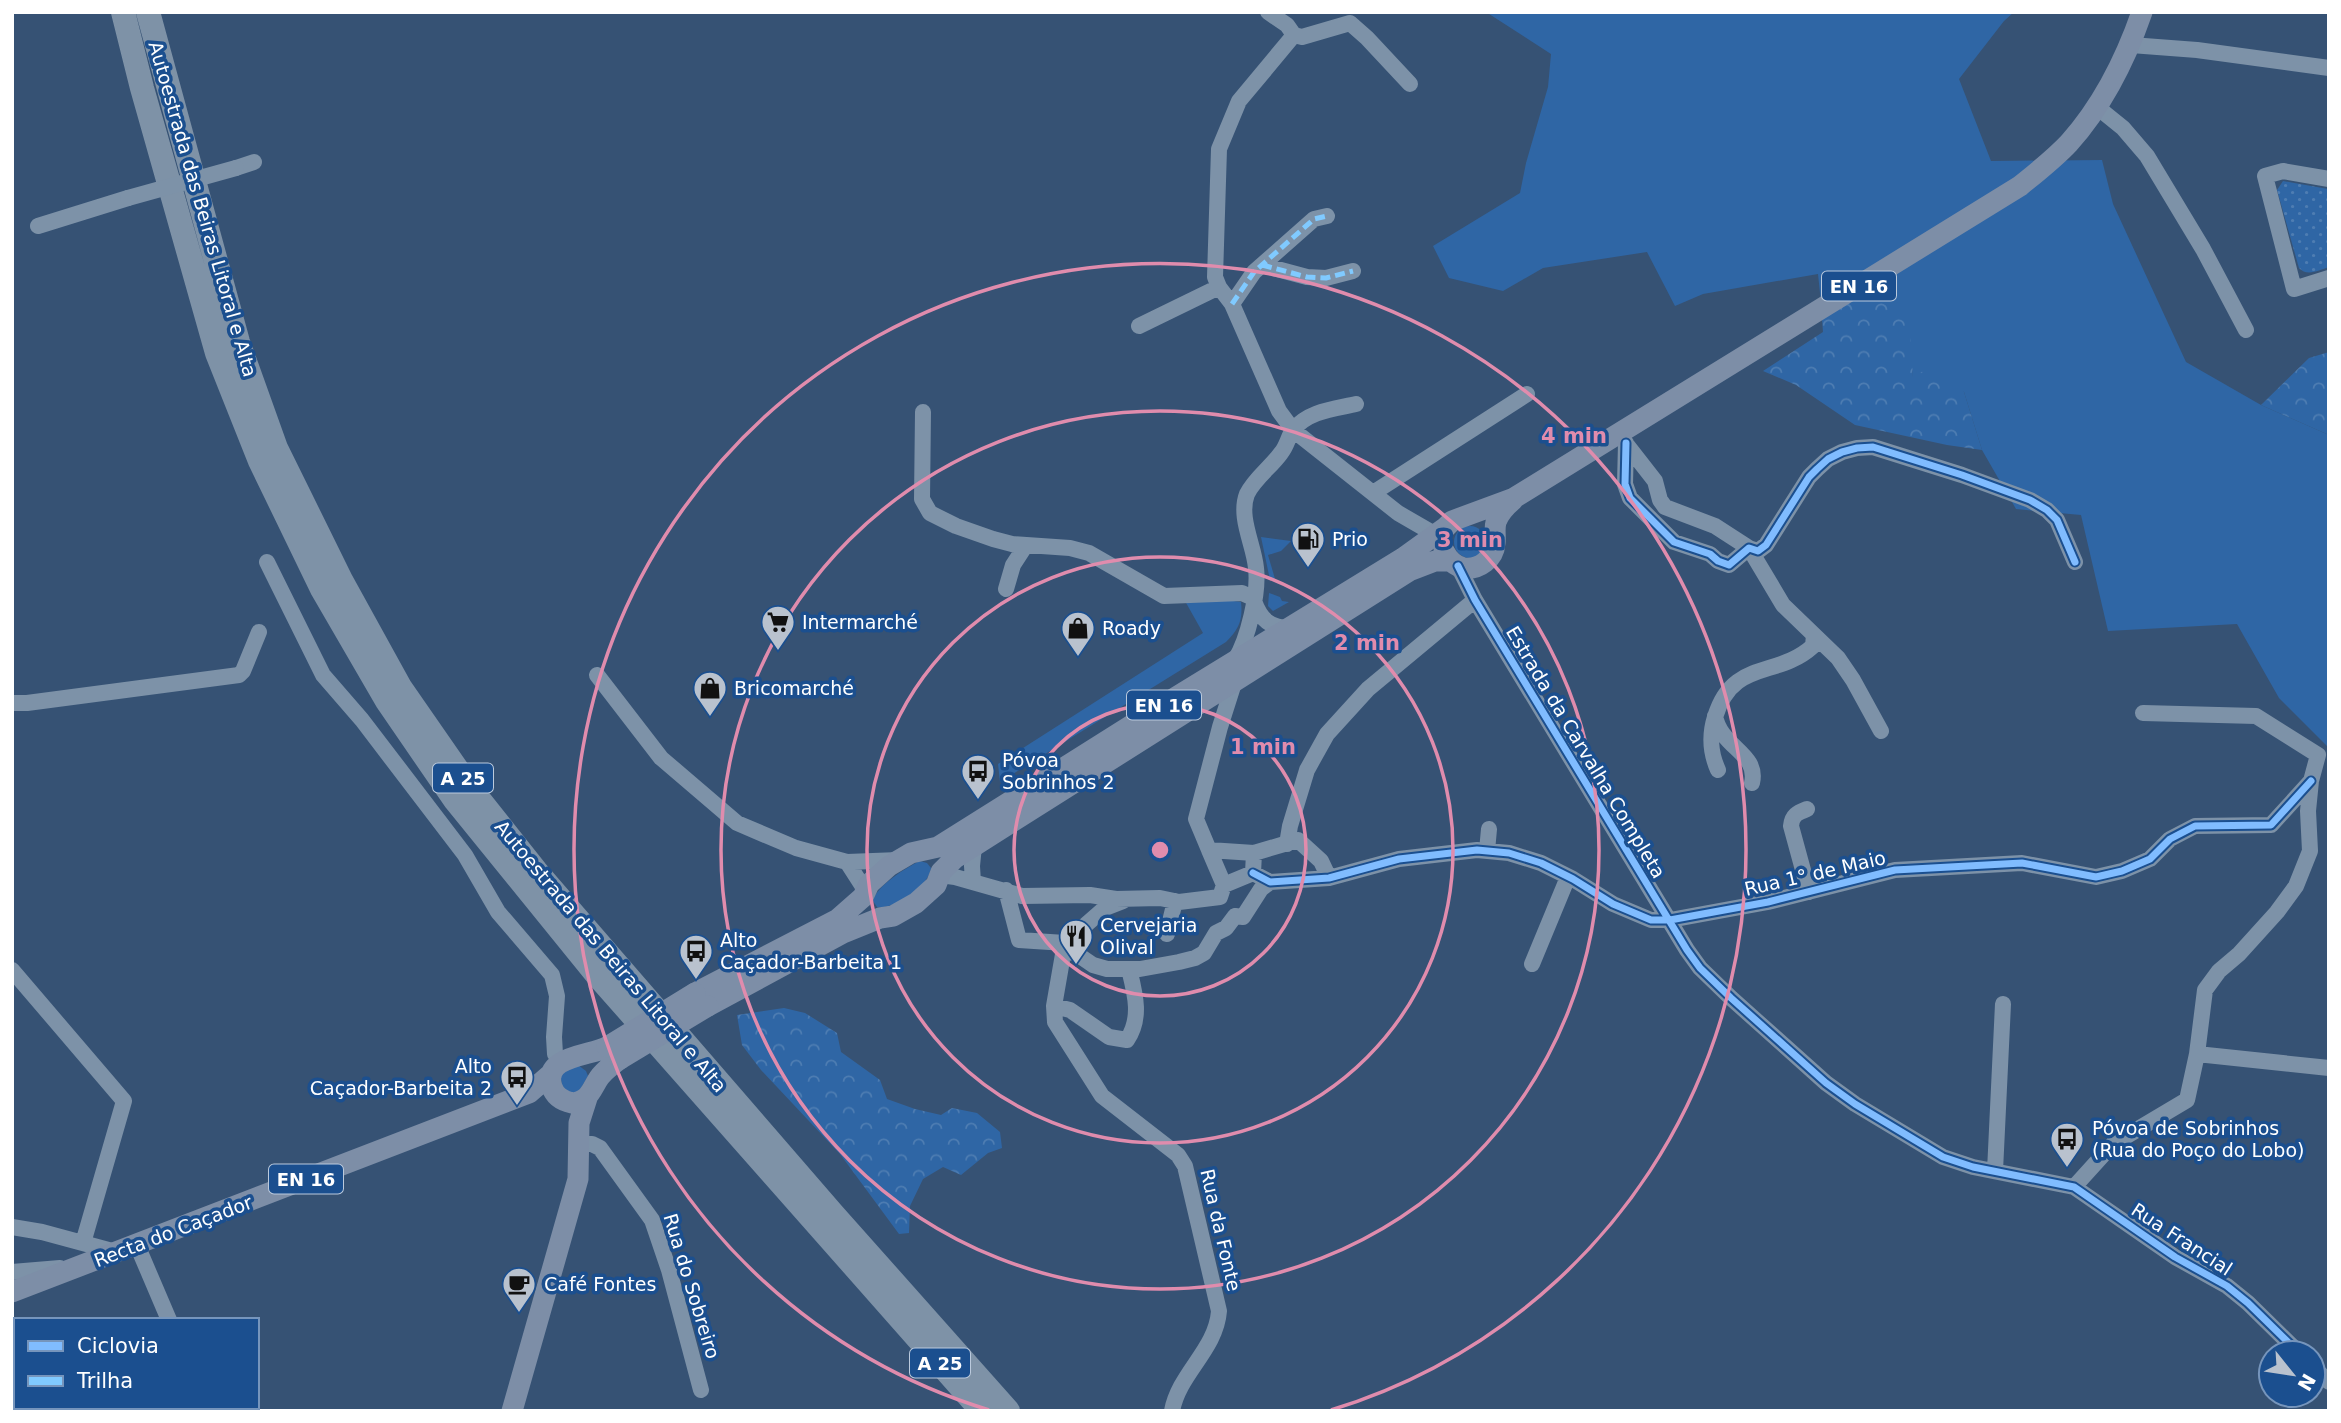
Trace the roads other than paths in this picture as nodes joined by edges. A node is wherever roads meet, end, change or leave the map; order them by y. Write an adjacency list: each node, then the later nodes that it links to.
1 (123, 12): 110 (highway, Autoestrada das Beiras Litoral e Alta / A 25)
2 (148, 12): 111 (highway, Autoestrada das Beiras Litoral e Alta / A 25)
3 (1268, 12): 5 (street)
4 (2142, 12): 6 (main road, EN 16)
5 (1294, 34): 8 (street); 17 (street)
6 (2131, 45): 7 (street); 9 (main road, EN 16)
7 (2329, 68)
8 (1410, 84)
9 (2097, 107): 20 (street); 25 (main road, EN 16)
10 (254, 162): 13 (street, bridge)
11 (2329, 179): 16 (street)
12 (1327, 216): 14 (street)
13 (38, 226)
14 (1262, 265): 15 (street); 18 (street)
15 (1353, 271)
16 (2329, 278)
17 (1219, 287): 18 (street); 19 (street)
18 (1232, 304): 24 (street)
19 (1139, 326)
20 (2246, 330)
21 (1527, 394): 26 (street)
22 (1356, 404): 24 (street)
23 (923, 412): 32 (street)
24 (1293, 430): 26 (street); 40 (street)
25 (1622, 439): 27 (main road, EN 16); 33 (street); 33 (street)
26 (1373, 493): 28 (street)
27 (1514, 498): 29 (main road, EN 16); 31 (main road, EN 16)
28 (1398, 513): 30 (street); 34 (street)
29 (1469, 514): 30 (main road, EN 16); 31 (main road)
30 (1441, 531): 34 (main road, EN 16); 37 (main road)
31 (1494, 534): 38 (main road, EN 16)
32 (1026, 545): 39 (street); 40 (street)
33 (1749, 548): 36 (street); 44 (street)
34 (1403, 558): 42 (main road, EN 16)
35 (267, 562): 94 (street)
36 (2075, 562)
37 (1454, 564): 38 (main road, EN 16); 41 (street, Estrada da Carvalha Completa); 45 (main road, EN 16)
38 (1482, 564): 41 (street)
39 (1006, 589)
40 (1253, 598): 42 (street); 45 (street)
41 (1475, 600): 58 (street); 78 (street, Estrada da Carvalha Completa)
42 (1290, 628): 45 (main road, EN 16)
43 (260, 632): 47 (street)
44 (1814, 635): 50 (street); 52 (street)
45 (1234, 672): 48 (main road, EN 16); 51 (street); 61 (main road, EN 16)
46 (597, 675): 65 (street)
47 (12, 703)
48 (1197, 706): 51 (street); 59 (main road, EN 16)
49 (2143, 713): 54 (street)
50 (1716, 716): 53 (street); 55 (street)
51 (1220, 727): 60 (street)
52 (1881, 731)
53 (1718, 770)
54 (2311, 781): 74 (street, Rua 1° de Maio); 92 (street)
55 (1752, 783)
56 (1807, 809): 74 (street)
57 (1489, 829): 62 (street)
58 (1287, 844): 63 (street); 69 (street)
59 (974, 846): 66 (main road, EN 16); 70 (street)
60 (1209, 850): 63 (street); 73 (street)
61 (925, 851): 64 (main road, EN 16); 66 (main road)
62 (1487, 851): 68 (street); 69 (street)
63 (1254, 853): 67 (street)
64 (899, 860): 65 (street); 75 (main road, EN 16)
65 (846, 862): 75 (street)
66 (940, 873): 70 (street); 80 (main road, EN 16)
67 (1253, 873): 71 (street); 73 (street)
68 (1568, 877): 81 (street); 85 (street)
69 (1329, 878): 71 (street)
70 (973, 881): 72 (street)
71 (1270, 882): 79 (street)
72 (1006, 890): 76 (street); 84 (street)
73 (1222, 891): 77 (street); 79 (street)
74 (1810, 892): 78 (street, Rua 1° de Maio)
75 (864, 894): 80 (main road); 88 (main road, EN 16)
76 (1128, 899): 77 (street); 84 (street)
77 (1175, 901): 82 (street)
78 (1665, 913): 81 (street, Rua 1° de Maio); 83 (street, Estrada da Carvalha Completa)
79 (1235, 916): 87 (street)
80 (880, 918): 88 (main road, EN 16)
81 (1651, 920): 83 (street)
82 (1167, 934)
83 (1681, 940): 97 (street, Estrada da Carvalha Completa)
84 (1064, 948): 87 (street); 90 (street)
85 (1532, 964)
86 (12, 970): 100 (street)
87 (1129, 970): 90 (street)
88 (702, 1000): 91 (main road, EN 16, bridge)
89 (2003, 1004): 97 (street)
90 (1054, 1010): 112 (street, Rua da Fonte)
91 (613, 1053): 94 (main road, EN 16); 95 (main road, EN 16)
92 (2197, 1054): 93 (street); 98 (street)
93 (2329, 1068)
94 (561, 1077): 95 (main road); 95 (main road); 96 (main road); 101 (main road, Recta do Caçador / EN 16)
95 (592, 1090): 96 (main road)
96 (578, 1139): 108 (street, Rua do Sobreiro); 109 (main road)
97 (1995, 1171): 98 (street, Estrada da Carvalha Completa)
98 (2074, 1187): 107 (street, Rua Francial)
99 (12, 1227): 100 (street)
100 (83, 1243): 102 (street)
101 (137, 1245): 102 (main road, Recta do Caçador / EN 16); 106 (street)
102 (116, 1252): 103 (main road, Recta do Caçador / EN 16)
103 (83, 1265): 104 (street); 105 (main road, Recta do Caçador / EN 16)
104 (12, 1272)
105 (12, 1292)
106 (168, 1318)
107 (2285, 1339)
108 (701, 1390)
109 (512, 1411)
110 (982, 1411)
111 (1008, 1411)
112 (1172, 1411)

